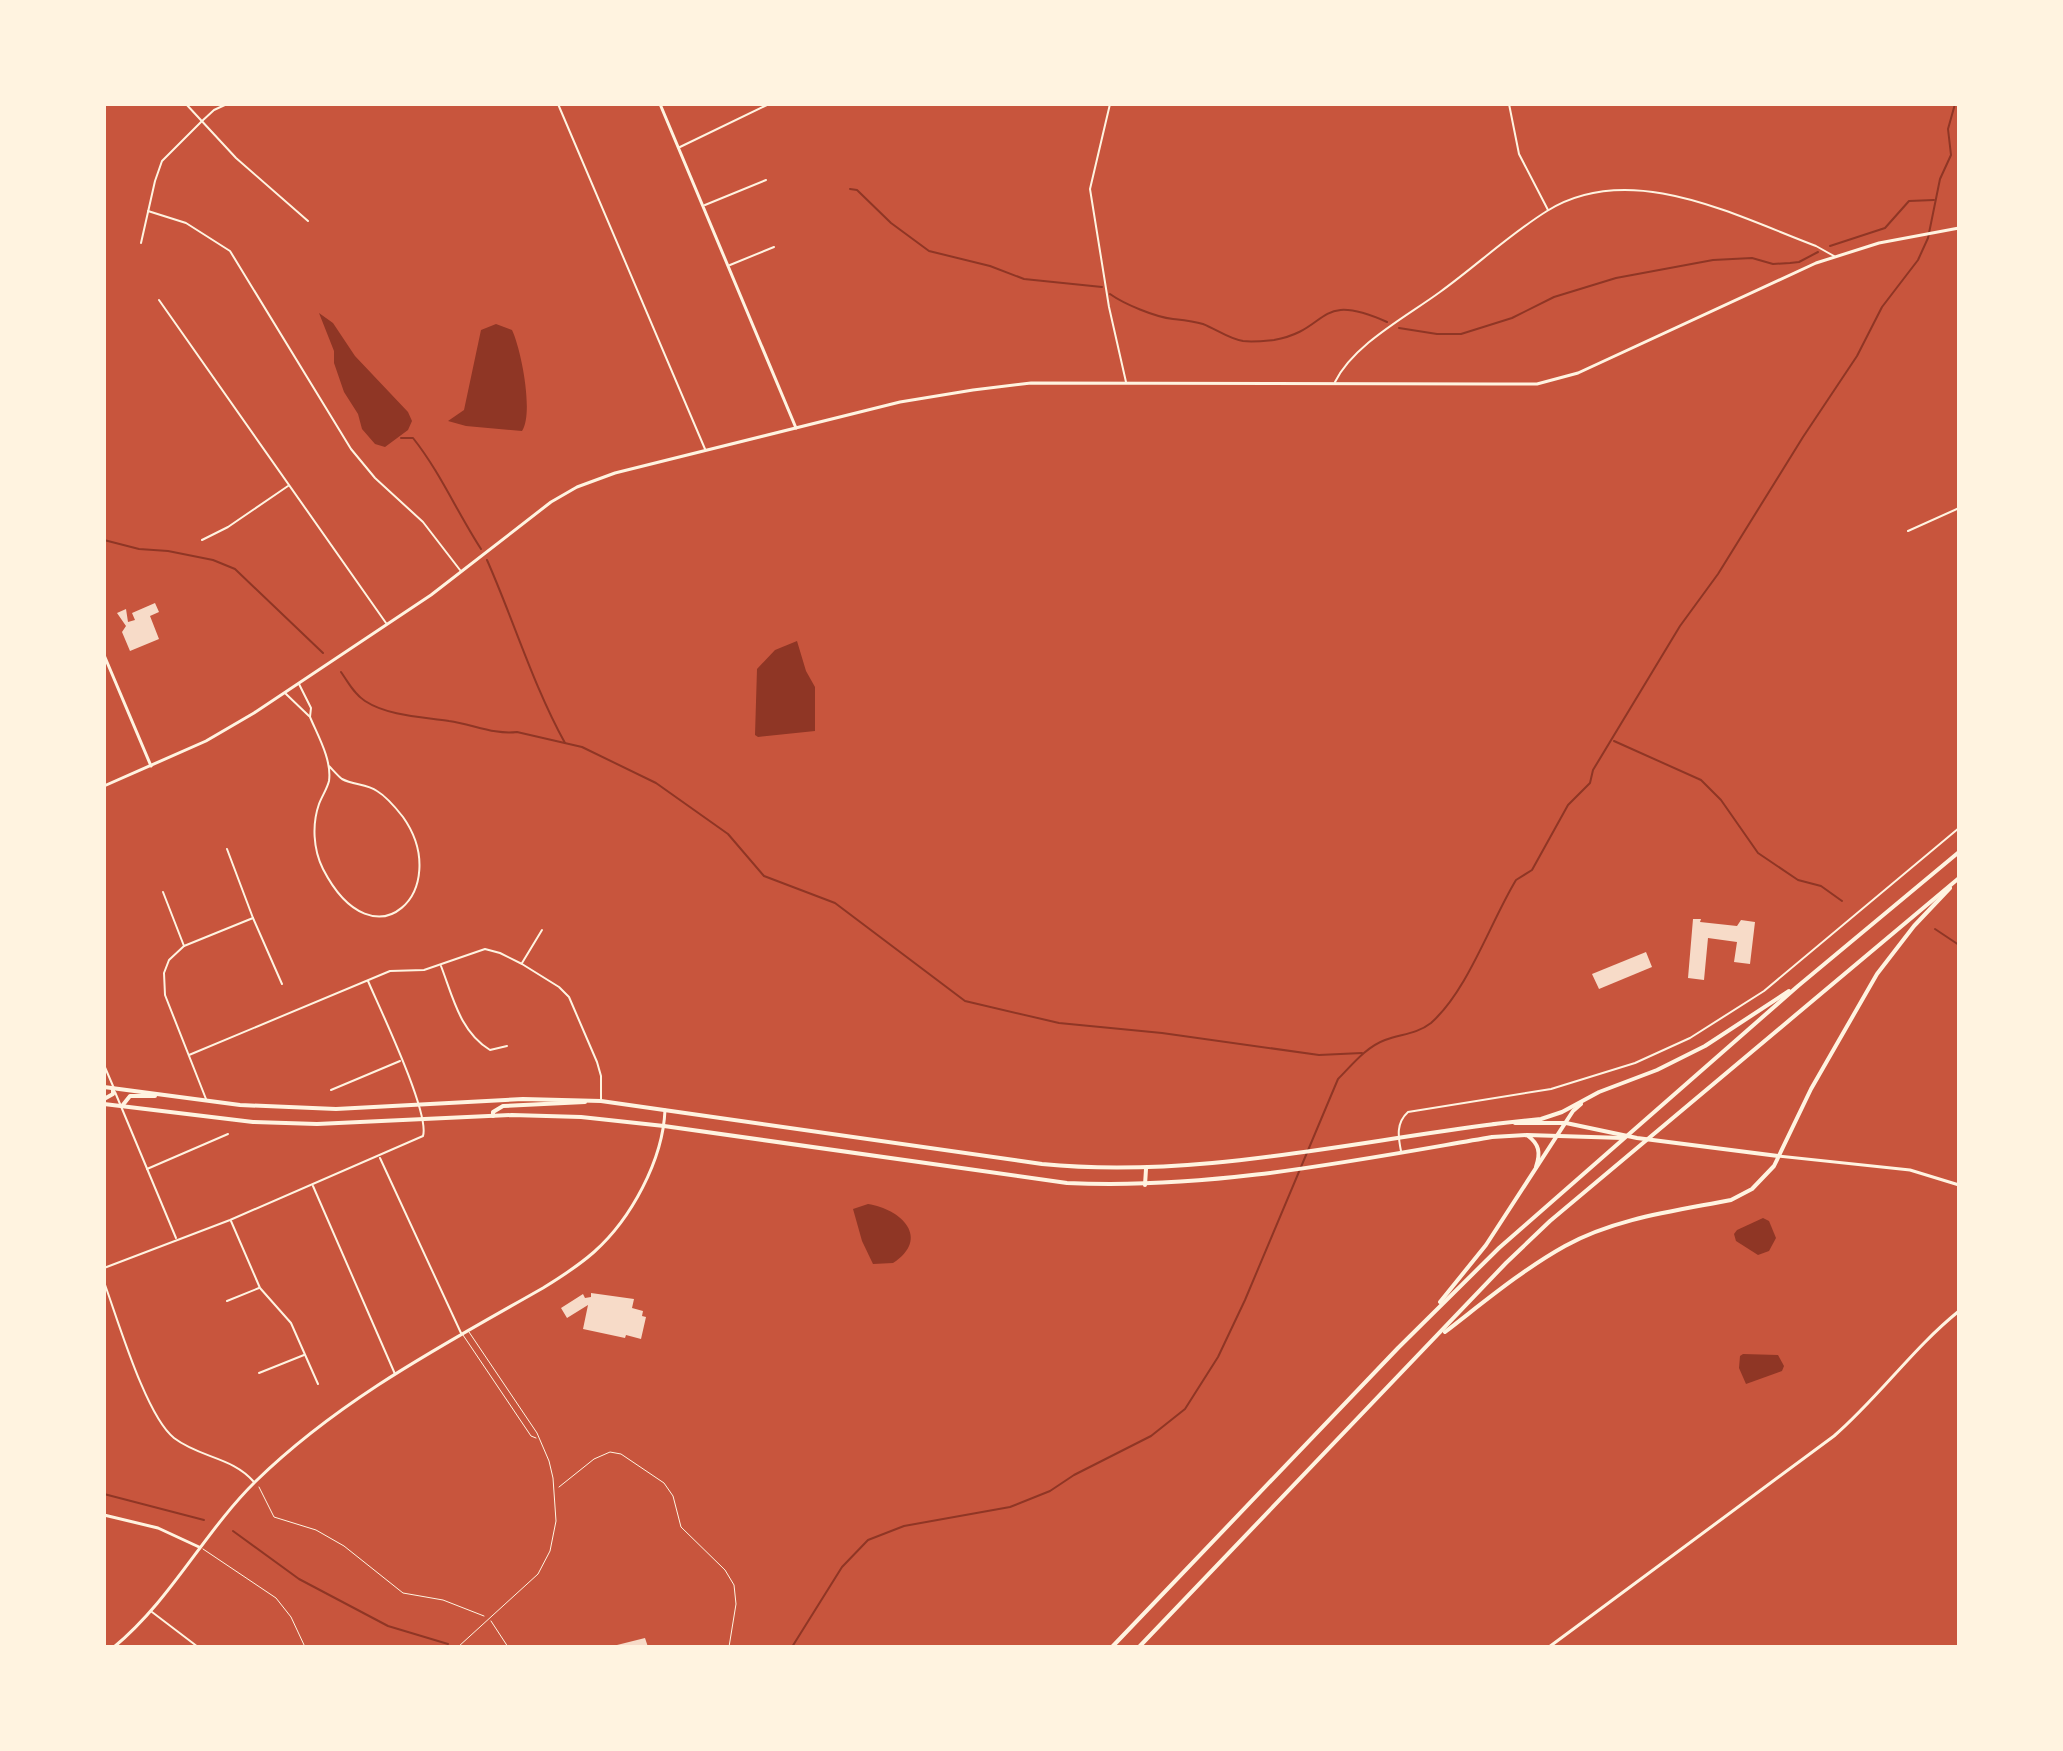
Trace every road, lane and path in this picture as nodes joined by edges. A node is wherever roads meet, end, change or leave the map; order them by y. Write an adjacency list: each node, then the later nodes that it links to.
1 (186, 104): 8 (street)
2 (227, 104): 8 (street)
3 (558, 104): 24 (street)
4 (660, 104): 9 (street)
5 (769, 104): 9 (street)
6 (1110, 104): 21 (street)
7 (1509, 104): 12 (street)
8 (201, 122): 13 (street); 14 (street)
9 (679, 148): 11 (street)
10 (766, 180): 11 (street)
11 (704, 206): 19 (street)
12 (1548, 210): 18 (street); 22 (street)
13 (148, 211): 16 (street); 29 (street)
14 (308, 221)
15 (1959, 228): 18 (street)
16 (141, 243)
17 (774, 247): 19 (street)
18 (1834, 256): 22 (street)
19 (729, 266): 23 (street)
20 (159, 300): 25 (street)
21 (1126, 383): 22 (street); 23 (street)
22 (1334, 383)
23 (796, 428): 24 (street)
24 (705, 450): 29 (street)
25 (288, 486): 28 (street); 30 (street)
26 (1959, 508): 27 (street)
27 (1908, 531)
28 (202, 540)
29 (461, 572): 30 (street)
30 (387, 625): 32 (street)
31 (104, 655): 35 (street)
32 (298, 683): 33 (street); 34 (street)
33 (284, 693): 34 (street); 35 (street)
34 (310, 717): 36 (street)
35 (152, 766): 37 (street)
36 (329, 766): 36 (street)
37 (104, 786)
38 (1959, 828): 75 (street)
39 (227, 849): 43 (street)
40 (1959, 852): 50 (main road)
41 (1959, 878): 79 (main road); 96 (main road)
42 (163, 892): 45 (street)
43 (253, 918): 45 (street); 49 (street)
44 (542, 930): 46 (street)
45 (184, 946): 52 (street)
46 (522, 964): 47 (street); 63 (street)
47 (440, 965): 48 (street); 51 (street)
48 (368, 980): 52 (street); 53 (street)
49 (282, 984)
50 (1798, 986): 59 (main road); 93 (main road)
51 (507, 1046)
52 (189, 1055): 61 (street)
53 (401, 1060): 57 (street); 64 (street)
54 (104, 1065): 56 (street)
55 (104, 1087): 56 (main road)
56 (113, 1088): 58 (main road); 60 (main road); 65 (street)
57 (331, 1090)
58 (166, 1096): 61 (main road); 65 (main road)
59 (1585, 1100): 69 (main road); 70 (main road)
60 (104, 1101): 65 (main road)
61 (207, 1101): 64 (main road)
62 (592, 1101): 63 (main road); 64 (main road); 67 (main road)
63 (601, 1101): 66 (main road)
64 (420, 1103): 68 (street)
65 (122, 1106): 68 (main road); 80 (street)
66 (665, 1110): 71 (street); 81 (main road)
67 (493, 1116): 68 (main road); 71 (main road)
68 (424, 1120): 78 (street)
69 (1566, 1123): 70 (main road); 74 (main road); 76 (main road)
70 (1494, 1124): 75 (main road)
71 (664, 1126): 84 (main road); 94 (street)
72 (228, 1134): 80 (street)
73 (1527, 1135): 74 (main road); 77 (main road); 82 (main road)
74 (1558, 1135): 76 (main road); 82 (main road)
75 (1398, 1138): 77 (street); 81 (main road)
76 (1637, 1138): 79 (main road)
77 (1401, 1152): 84 (main road)
78 (379, 1156): 83 (street); 95 (street)
79 (1778, 1156): 85 (street); 96 (main road)
80 (146, 1169): 87 (street)
81 (1146, 1169): 84 (main road)
82 (1532, 1176): 93 (main road)
83 (312, 1185): 86 (street); 99 (street)
84 (1145, 1185)
85 (1959, 1185)
86 (230, 1220): 87 (street); 90 (street)
87 (176, 1238): 88 (street)
88 (104, 1268)
89 (104, 1282): 102 (street)
90 (260, 1288): 91 (street); 97 (street)
91 (227, 1301)
92 (1959, 1311): 116 (street)
93 (1427, 1318): 114 (main road)
94 (468, 1331): 95 (street); 101 (lane)
95 (462, 1334): 99 (street); 101 (lane)
96 (1434, 1341): 115 (main road)
97 (305, 1355): 98 (street); 100 (street)
98 (259, 1373)
99 (395, 1374): 102 (street)
100 (318, 1384)
101 (538, 1439): 103 (lane)
102 (254, 1482): 105 (street); 107 (path)
103 (554, 1492): 107 (lane); 113 (path)
104 (104, 1515): 105 (street)
105 (199, 1547): 106 (street); 110 (lane)
106 (152, 1612): 108 (street); 109 (street)
107 (489, 1618): 111 (lane); 112 (path)
108 (114, 1647)
109 (198, 1647)
110 (305, 1647)
111 (458, 1647)
112 (508, 1647)
113 (729, 1647)
114 (1112, 1647)
115 (1139, 1647)
116 (1549, 1647)

